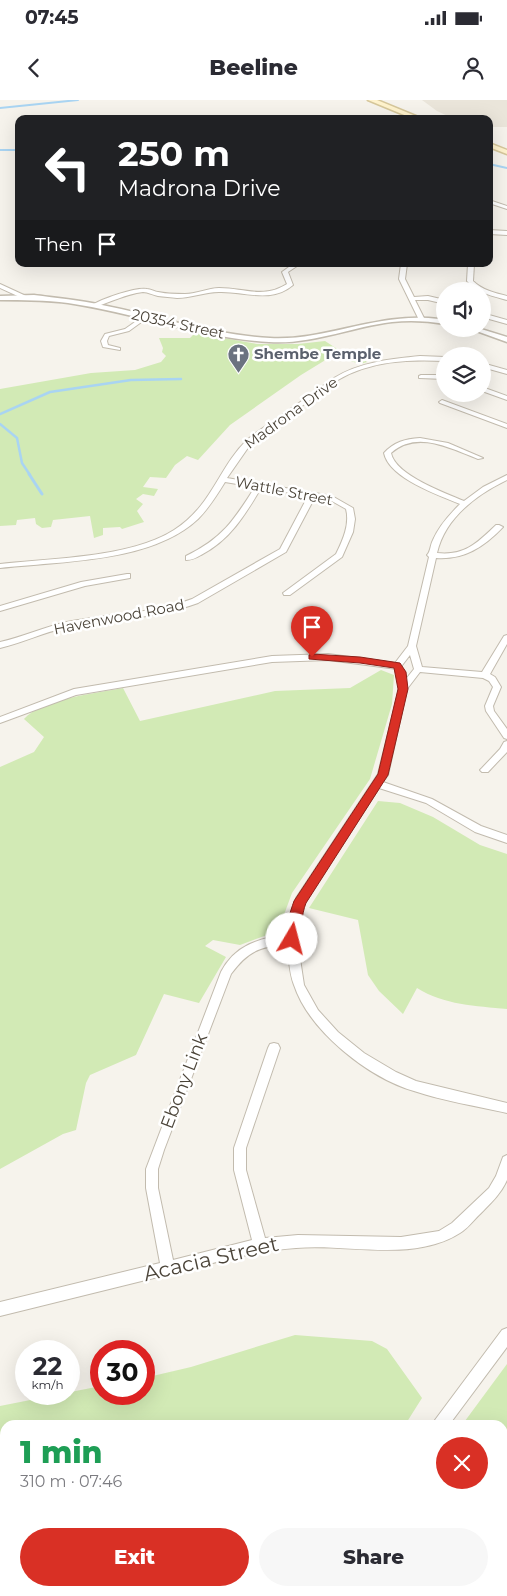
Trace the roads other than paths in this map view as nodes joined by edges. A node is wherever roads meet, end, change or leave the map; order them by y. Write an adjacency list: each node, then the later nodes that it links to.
1 (371, 100): 2 (main road)
2 (410, 115)
3 (493, 147): 4 (main road)
4 (507, 152)
5 (493, 203): 6 (street)
6 (507, 208)
7 (493, 232): 8 (street)
8 (507, 233)
9 (290, 267): 18 (street)
10 (404, 267): 16 (street)
11 (471, 267): 15 (street)
12 (0, 286): 13 (street)
13 (24, 297): 14 (street, 20354 Street); 18 (street, 20354 Street)
14 (0, 298)
15 (507, 298)
16 (412, 299): 17 (street); 21 (street)
17 (436, 300)
18 (95, 305): 19 (street, 20354 Street)
19 (144, 318): 21 (street, 20354 Street); 26 (street)
20 (491, 318): 23 (street)
21 (422, 320): 22 (street, 20354 Street)
22 (436, 321)
23 (507, 322)
24 (491, 335): 25 (street)
25 (507, 340)
26 (118, 349)
27 (436, 359): 38 (street, Madrona Drive)
28 (491, 368): 29 (street)
29 (507, 372)
30 (421, 377): 31 (street)
31 (436, 378)
32 (491, 392): 33 (street)
33 (507, 398)
34 (442, 402): 35 (street)
35 (507, 426)
36 (480, 458): 41 (street)
37 (507, 477): 41 (street)
38 (222, 479): 39 (street, Wattle Street); 45 (street, Madrona Drive)
39 (259, 486): 40 (street, Wattle Street); 44 (street)
40 (313, 494): 47 (street, Wattle Street); 50 (street, Havenwood Road)
41 (464, 504): 43 (street)
42 (499, 527): 43 (street)
43 (431, 555): 51 (street)
44 (188, 558)
45 (0, 566)
46 (127, 576): 48 (street)
47 (287, 593)
48 (0, 609)
49 (507, 638): 54 (street)
50 (0, 645)
51 (412, 646): 52 (street); 53 (street)
52 (400, 666): 53 (street); 53 (street); 55 (street); 56 (street)
53 (416, 668): 54 (street); 55 (street)
54 (485, 675): 57 (street)
55 (403, 689): 60 (street)
56 (0, 720)
57 (507, 736)
58 (507, 744): 59 (street)
59 (485, 770)
60 (378, 784): 61 (street); 62 (street)
61 (507, 840)
62 (292, 939): 64 (street); 67 (street, Ebony Link)
63 (274, 1048): 66 (street)
64 (507, 1108)
65 (507, 1161): 66 (street, Acacia Street)
66 (260, 1245): 67 (street, Acacia Street)
67 (168, 1268): 68 (street, Acacia Street)
68 (0, 1309)
69 (507, 1335): 70 (street)
70 (444, 1420)

